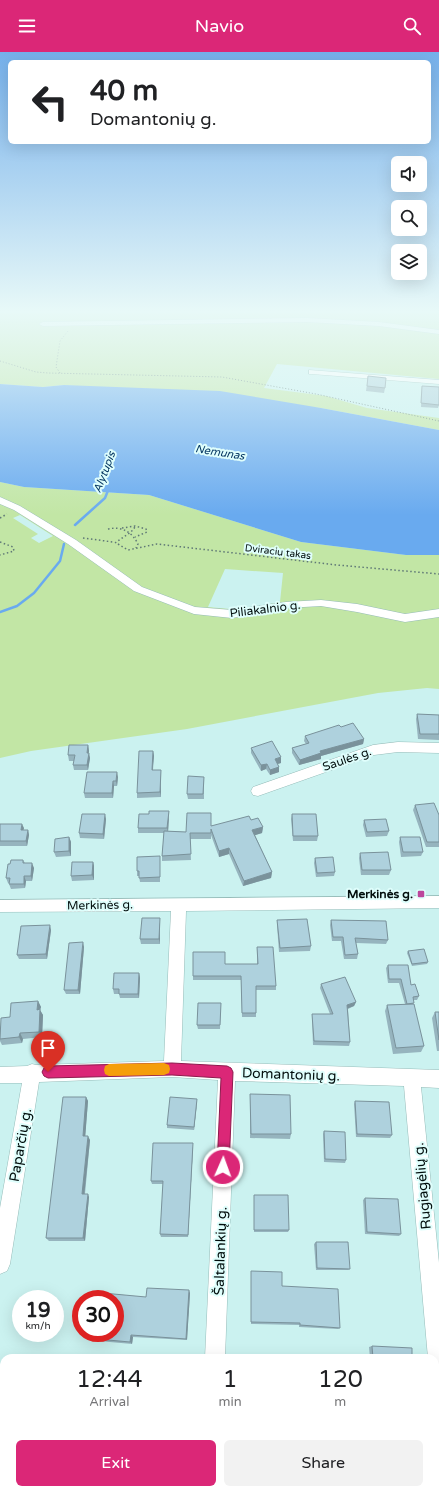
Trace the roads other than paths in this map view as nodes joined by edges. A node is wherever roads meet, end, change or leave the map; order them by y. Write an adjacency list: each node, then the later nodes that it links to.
1 (417, 380): 2 (street)
2 (439, 382)
3 (0, 500): 4 (street, Piliakalnio g.)
4 (439, 613)
5 (439, 748): 6 (street, Saulės g.)
6 (258, 791)
7 (439, 902): 8 (street, Merkinės g.)
8 (179, 904): 9 (street, Merkinės g.); 10 (street)
9 (0, 906)
10 (172, 1069): 11 (street, Domantonių g.); 12 (street, Domantonių g.)
11 (32, 1072): 13 (street, Domantonių g.); 16 (street, Paparčių g.)
12 (227, 1072): 14 (street, Domantonių g.); 17 (street, Šaltalankių g.)
13 (0, 1074)
14 (412, 1078): 15 (street, Domantonių g.); 18 (street, Rugiagėlių g.)
15 (439, 1079)
16 (0, 1264)
17 (216, 1354)
18 (438, 1354)

